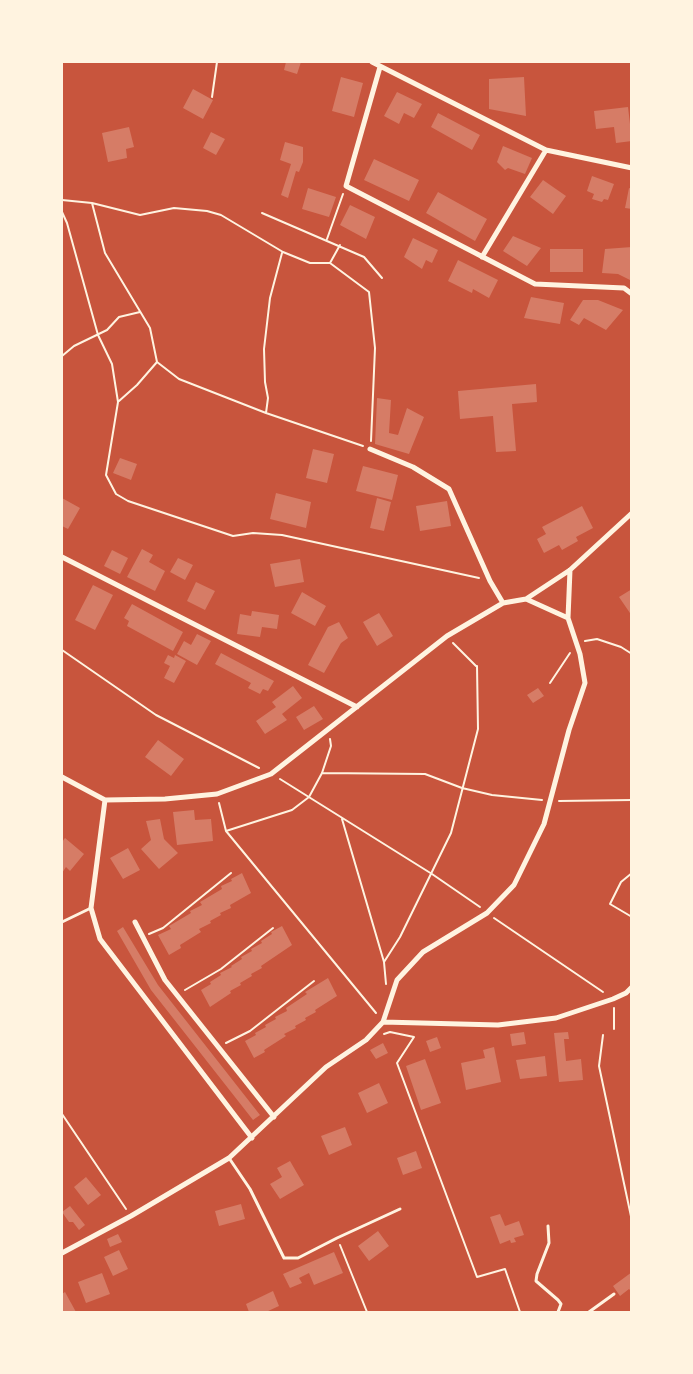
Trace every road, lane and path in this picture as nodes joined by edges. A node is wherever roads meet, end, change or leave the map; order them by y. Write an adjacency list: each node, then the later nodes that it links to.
1 (217, 62): 4 (path)
2 (372, 62): 3 (street)
3 (380, 67): 5 (street); 7 (street)
4 (212, 97)
5 (546, 150): 6 (street); 15 (street)
6 (632, 168)
7 (346, 186): 12 (path); 15 (street)
8 (62, 200): 9 (path)
9 (92, 203): 14 (path); 19 (path)
10 (62, 212): 20 (path)
11 (262, 213): 12 (path)
12 (327, 240): 13 (path)
13 (340, 245): 16 (path); 17 (path)
14 (283, 252): 16 (path); 24 (path)
15 (482, 257): 18 (street)
16 (330, 263): 25 (path)
17 (382, 278)
18 (632, 294)
19 (140, 312): 20 (path); 22 (path)
20 (98, 335): 21 (path); 23 (path)
21 (62, 356)
22 (157, 362): 23 (path); 24 (path)
23 (118, 402): 29 (path)
24 (266, 413): 25 (path)
25 (370, 448): 29 (street)
26 (632, 513): 28 (street)
27 (62, 557): 38 (street)
28 (570, 570): 30 (street); 32 (street)
29 (490, 581): 31 (street)
30 (526, 598): 31 (street); 32 (street)
31 (502, 603): 33 (street)
32 (567, 618): 34 (street)
33 (447, 636): 38 (street); 43 (path)
34 (576, 642): 36 (path); 37 (path); 48 (street)
35 (62, 650): 41 (path)
36 (632, 654)
37 (550, 683)
38 (357, 707): 39 (street)
39 (328, 729): 40 (path); 41 (street)
40 (322, 773): 43 (path); 45 (path)
41 (271, 774): 44 (street); 45 (path)
42 (62, 777): 46 (street)
43 (462, 788): 48 (path); 53 (path)
44 (217, 794): 46 (street); 50 (path)
45 (309, 796): 49 (path); 50 (path)
46 (105, 800): 54 (street)
47 (632, 800): 48 (path)
48 (551, 801): 55 (street)
49 (342, 818): 53 (path); 61 (path)
50 (226, 831): 67 (path)
51 (231, 873): 60 (path)
52 (632, 873): 56 (path)
53 (432, 874): 55 (path); 61 (path)
54 (91, 908): 57 (lane); 75 (street)
55 (487, 913): 66 (path); 68 (street)
56 (632, 917)
57 (62, 922)
58 (135, 922): 60 (street)
59 (273, 928): 65 (path)
60 (143, 937): 65 (street)
61 (384, 962): 63 (path)
62 (314, 981): 72 (path)
63 (387, 987)
64 (632, 987): 66 (street)
65 (177, 995): 72 (street)
66 (614, 999): 68 (street); 69 (path)
67 (381, 1006)
68 (383, 1022): 71 (street)
69 (614, 1029)
70 (603, 1035): 79 (path)
71 (366, 1040): 74 (street); 85 (path)
72 (218, 1047): 74 (street)
73 (62, 1114): 78 (path)
74 (274, 1117): 75 (street)
75 (252, 1138): 76 (street)
76 (229, 1158): 77 (lane); 78 (street)
77 (400, 1209)
78 (131, 1216): 82 (street)
79 (632, 1221)
80 (548, 1226): 86 (lane)
81 (341, 1248): 84 (path)
82 (62, 1253)
83 (614, 1294): 87 (lane)
84 (367, 1312)
85 (520, 1312)
86 (558, 1312)
87 (589, 1312)

